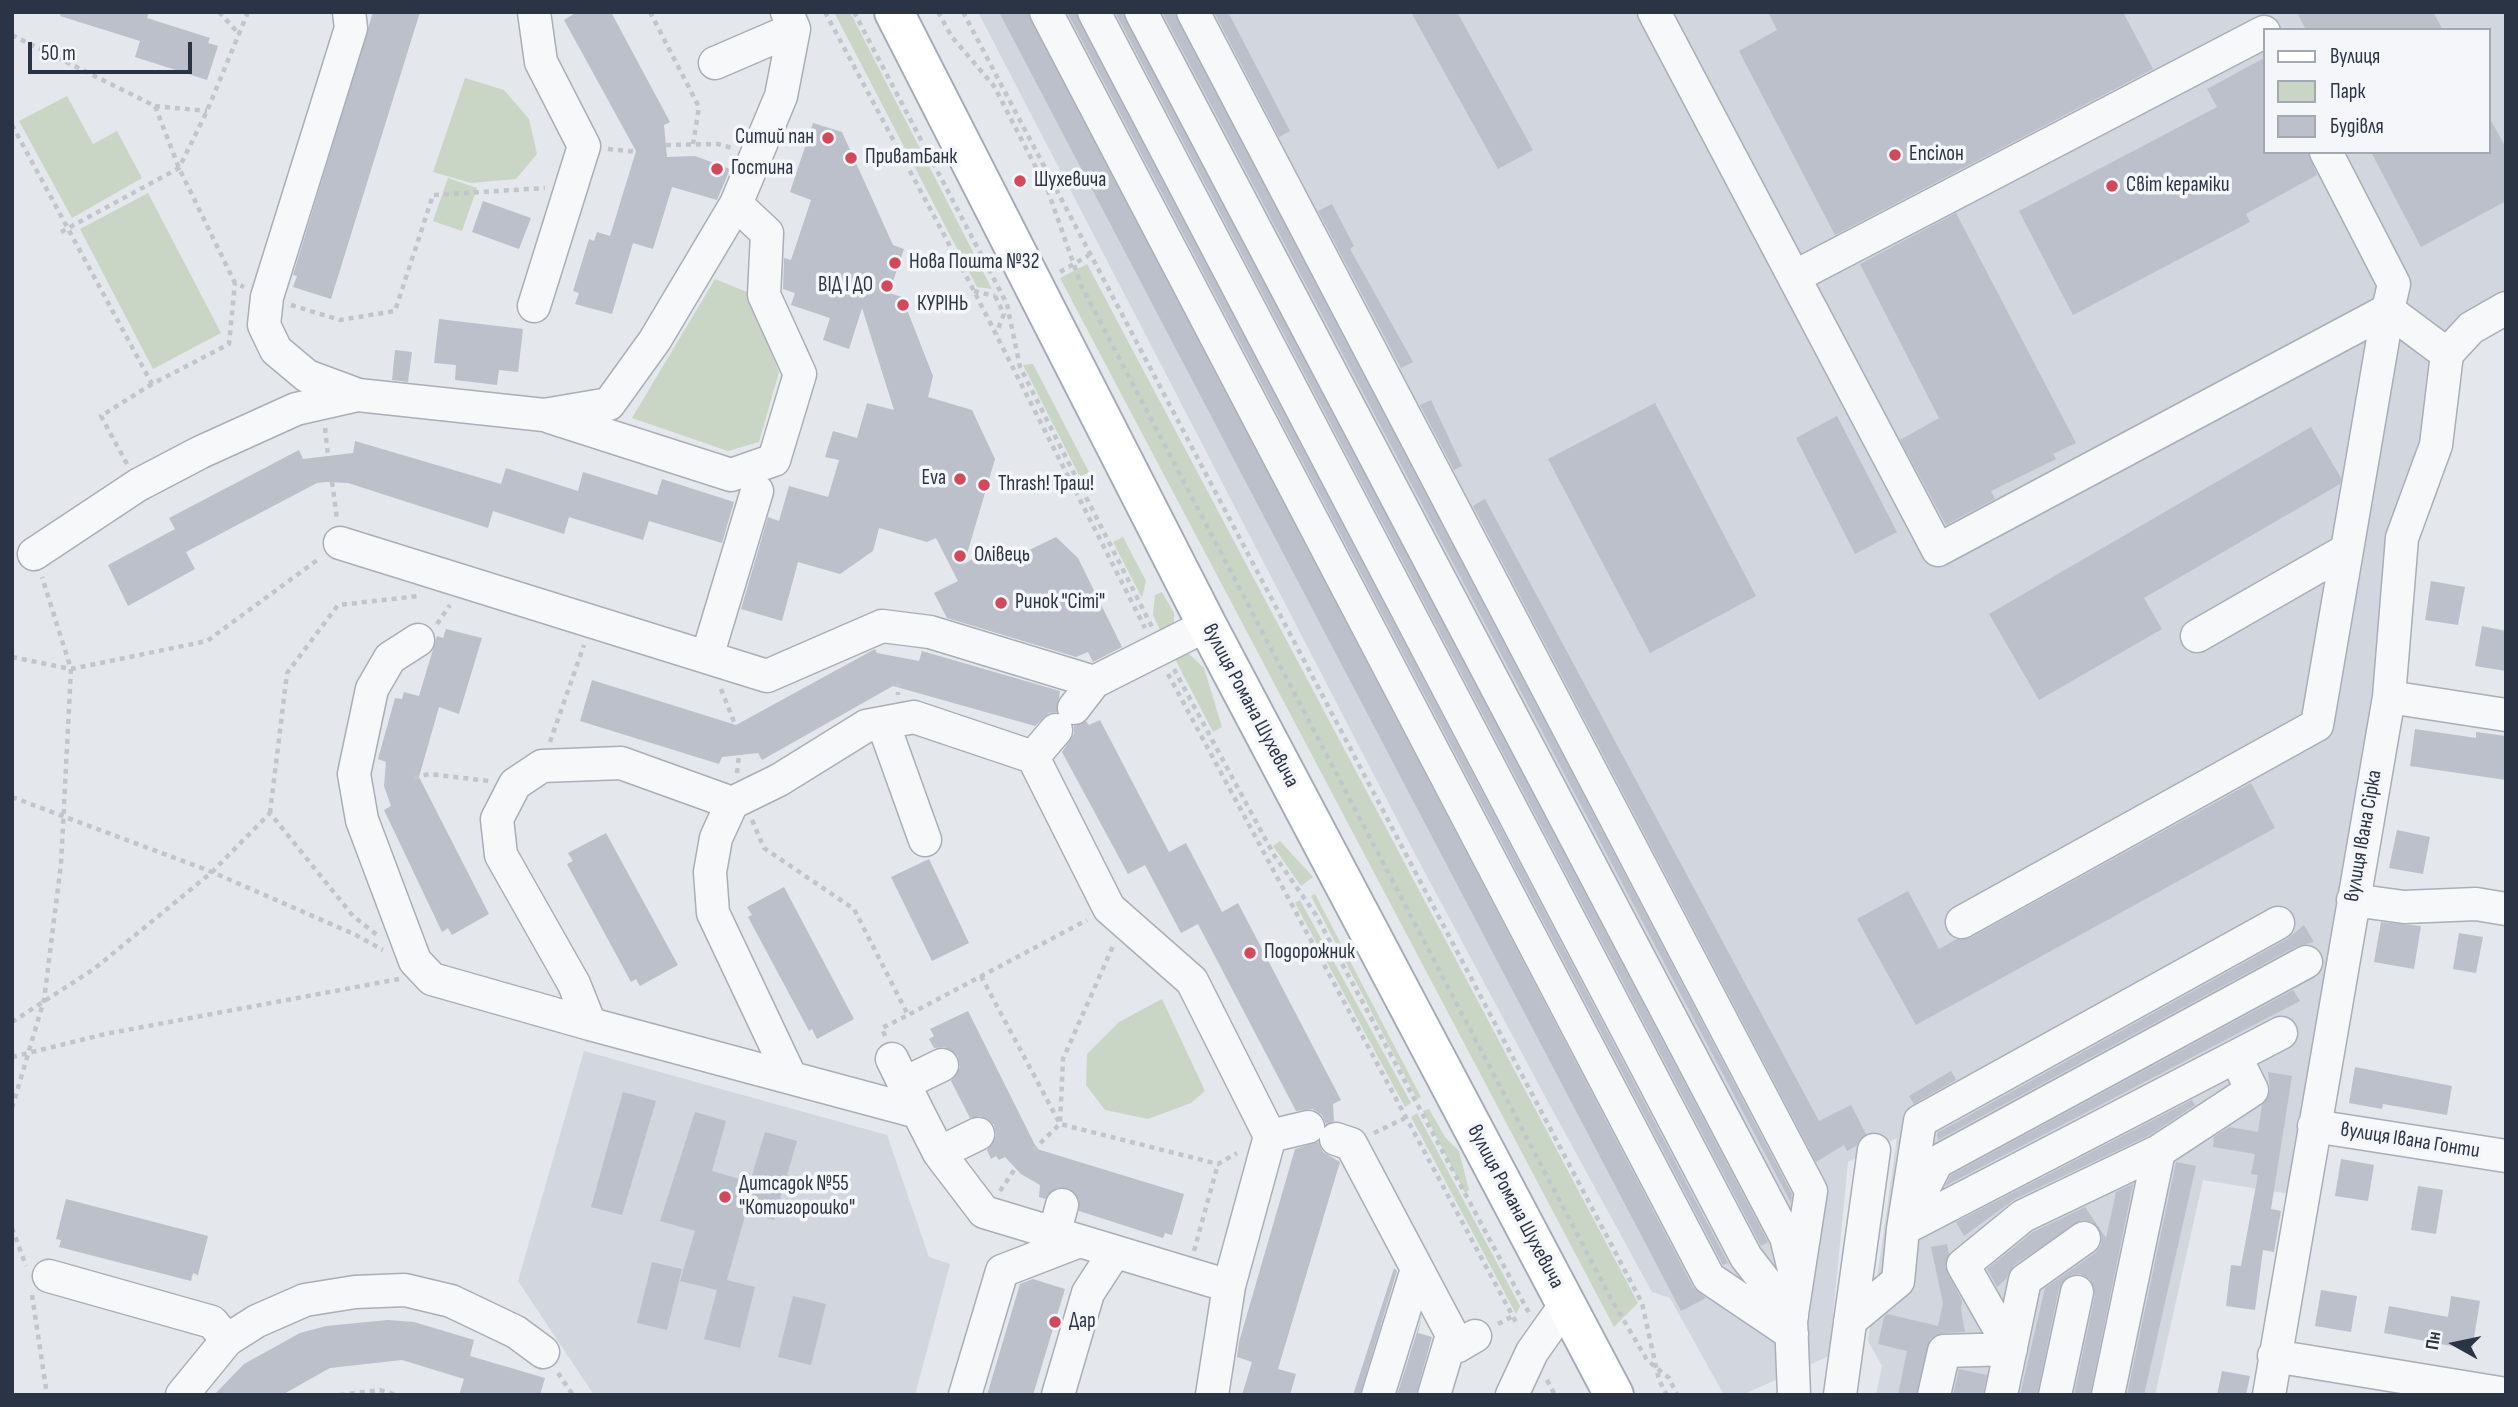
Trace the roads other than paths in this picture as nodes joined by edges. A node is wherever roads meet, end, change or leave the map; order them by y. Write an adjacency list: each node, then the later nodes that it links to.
1 (349, 12): 21 (street)
2 (534, 12): 17 (street)
3 (894, 12): 27 (main road, вулиця Романа Шухевича)
4 (1046, 12): 66 (street)
5 (1094, 12): 66 (street)
6 (1141, 12): 62 (street)
7 (1193, 12): 62 (street)
8 (1654, 12): 16 (street)
9 (2253, 12): 11 (street)
10 (790, 21): 13 (street); 15 (street)
11 (2262, 29)
12 (2262, 34): 16 (street)
13 (715, 63)
14 (2327, 154): 19 (street)
15 (736, 204): 22 (street); 22 (street)
16 (1794, 277): 19 (street)
17 (534, 306)
18 (2506, 308): 20 (street)
19 (2388, 310): 20 (street); 25 (street)
20 (2447, 354): 32 (street, вулиця Івана Сірка)
21 (358, 395): 22 (street); 26 (street)
22 (544, 415)
23 (757, 491): 30 (street)
24 (340, 544): 30 (street)
25 (2347, 550): 29 (street); 40 (street)
26 (34, 554)
27 (1207, 625): 31 (street); 67 (main road, вулиця Романа Шухевича)
28 (429, 631): 43 (street)
29 (2197, 636)
30 (707, 657): 31 (street)
31 (1094, 682): 35 (street)
32 (2389, 697): 33 (street); 38 (street, вулиця Івана Сірка)
33 (2506, 715)
34 (883, 723): 35 (street); 36 (street); 37 (street)
35 (1033, 757): 51 (street)
36 (741, 809): 43 (street); 47 (street)
37 (925, 840)
38 (2353, 900): 39 (street); 49 (street, вулиця Івана Сірка)
39 (2506, 909)
40 (1962, 922)
41 (2278, 923): 57 (street)
42 (2306, 962): 57 (street)
43 (590, 1024): 47 (street)
44 (2281, 1033): 45 (street)
45 (2236, 1058): 53 (street); 57 (street)
46 (942, 1065): 48 (street)
47 (791, 1078): 48 (street)
48 (918, 1112): 54 (street)
49 (2314, 1126): 55 (street, вулиця Івана Гонти); 71 (street, вулиця Івана Сірка)
50 (978, 1134): 54 (street)
51 (1270, 1136): 60 (street); 63 (street)
52 (1874, 1150): 65 (street)
53 (2159, 1151): 69 (street); 86 (street)
54 (939, 1153): 56 (street)
55 (2506, 1156)
56 (1064, 1227): 59 (street); 74 (street)
57 (1903, 1229): 65 (street)
58 (2084, 1238): 69 (street)
59 (1126, 1246): 63 (street); 75 (street)
60 (1417, 1269): 77 (street); 78 (street)
61 (36, 1276): 68 (street)
62 (1797, 1282): 66 (street)
63 (1230, 1286): 76 (street)
64 (2077, 1292): 85 (street)
65 (1850, 1321): 82 (street)
66 (1792, 1325): 81 (street)
67 (1547, 1330): 79 (street); 80 (main road, вулиця Романа Шухевича)
68 (227, 1340): 70 (street); 73 (street)
69 (2011, 1349): 83 (street); 84 (street)
70 (543, 1352)
71 (2274, 1356): 72 (street); 87 (street, вулиця Івана Сірка)
72 (2506, 1394)
73 (182, 1395)
74 (965, 1395)
75 (1058, 1395)
76 (1212, 1395)
77 (1378, 1395)
78 (1434, 1395)
79 (1512, 1395)
80 (1614, 1395)
81 (1794, 1395)
82 (1840, 1395)
83 (1934, 1395)
84 (2001, 1395)
85 (2055, 1395)
86 (2108, 1395)
87 (2269, 1395)

